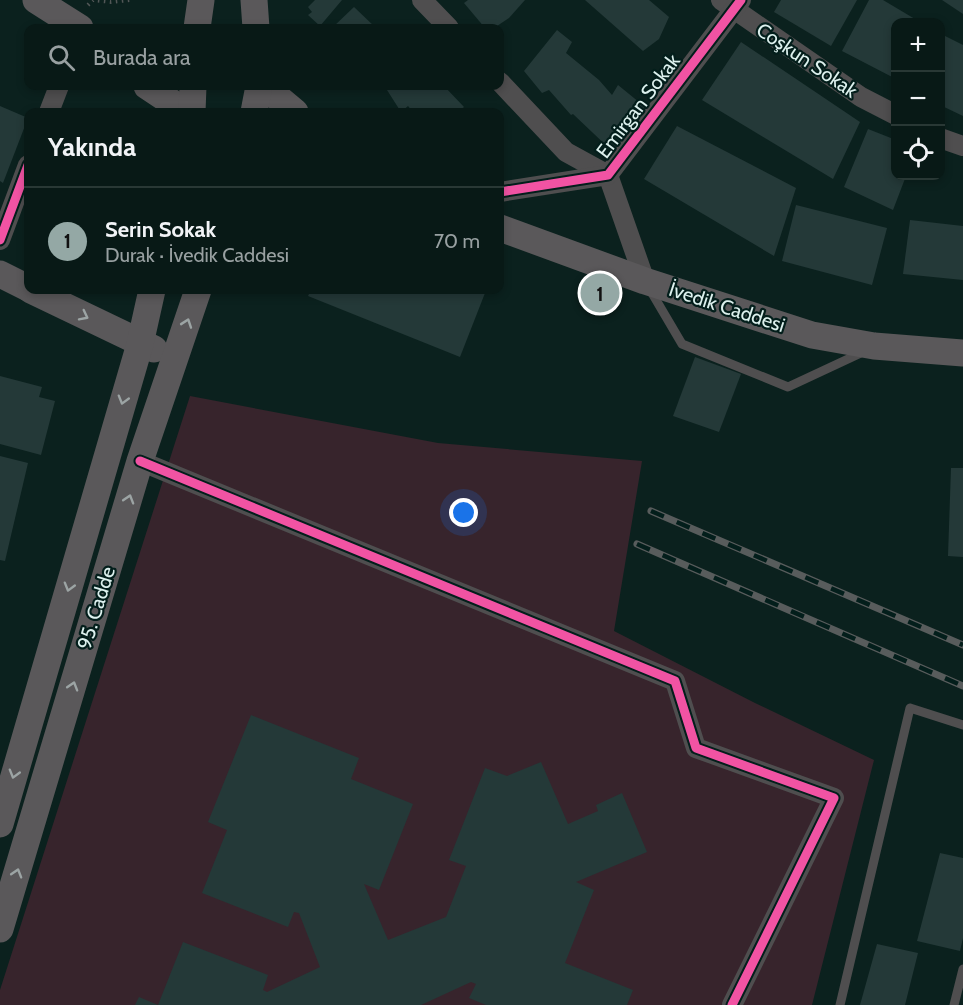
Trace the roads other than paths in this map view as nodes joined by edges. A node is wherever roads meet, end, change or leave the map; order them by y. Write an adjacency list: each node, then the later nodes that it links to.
1 (36, 0): 6 (main road)
2 (201, 0): 7 (main road)
3 (254, 0): 8 (main road)
4 (422, 0): 9 (street)
5 (732, 3): 21 (street, Coşkun Sokak); 24 (street, Emirgan Sokak)
6 (73, 24)
7 (198, 24)
8 (256, 24)
9 (445, 24)
10 (504, 86): 24 (street)
11 (57, 90): 16 (street)
12 (153, 90): 17 (main road)
13 (193, 90): 18 (main road)
14 (258, 90): 19 (main road)
15 (269, 90): 20 (main road)
16 (51, 108)
17 (180, 108)
18 (192, 108)
19 (255, 108)
20 (290, 108)
21 (891, 112)
22 (945, 140): 23 (street)
23 (963, 146)
24 (608, 175): 26 (street, Emirgan Sokak); 30 (street)
25 (24, 176): 28 (street)
26 (504, 191)
27 (504, 229): 30 (main road, İvedik Caddesi)
28 (0, 240)
29 (0, 274): 31 (main road)
30 (645, 281): 36 (main road, İvedik Caddesi); 36 (lane)
31 (24, 286)
32 (40, 294): 35 (main road, one-way to 35)
33 (151, 294): 35 (main road, 95. Cadde)
34 (197, 294): 38 (main road, 95. Cadde, one-way to 34)
35 (140, 344): 38 (main road); 41 (main road, 95. Cadde, one-way to 41)
36 (874, 346): 37 (main road, İvedik Caddesi)
37 (963, 353)
38 (175, 357): 39 (main road, 95. Cadde)
39 (140, 461): 42 (main road, 95. Cadde, one-way to 39); 44 (street)
40 (963, 725): 45 (lane)
41 (0, 824)
42 (0, 929)
43 (963, 969): 46 (lane)
44 (732, 1005)
45 (840, 1005)
46 (954, 1005)

